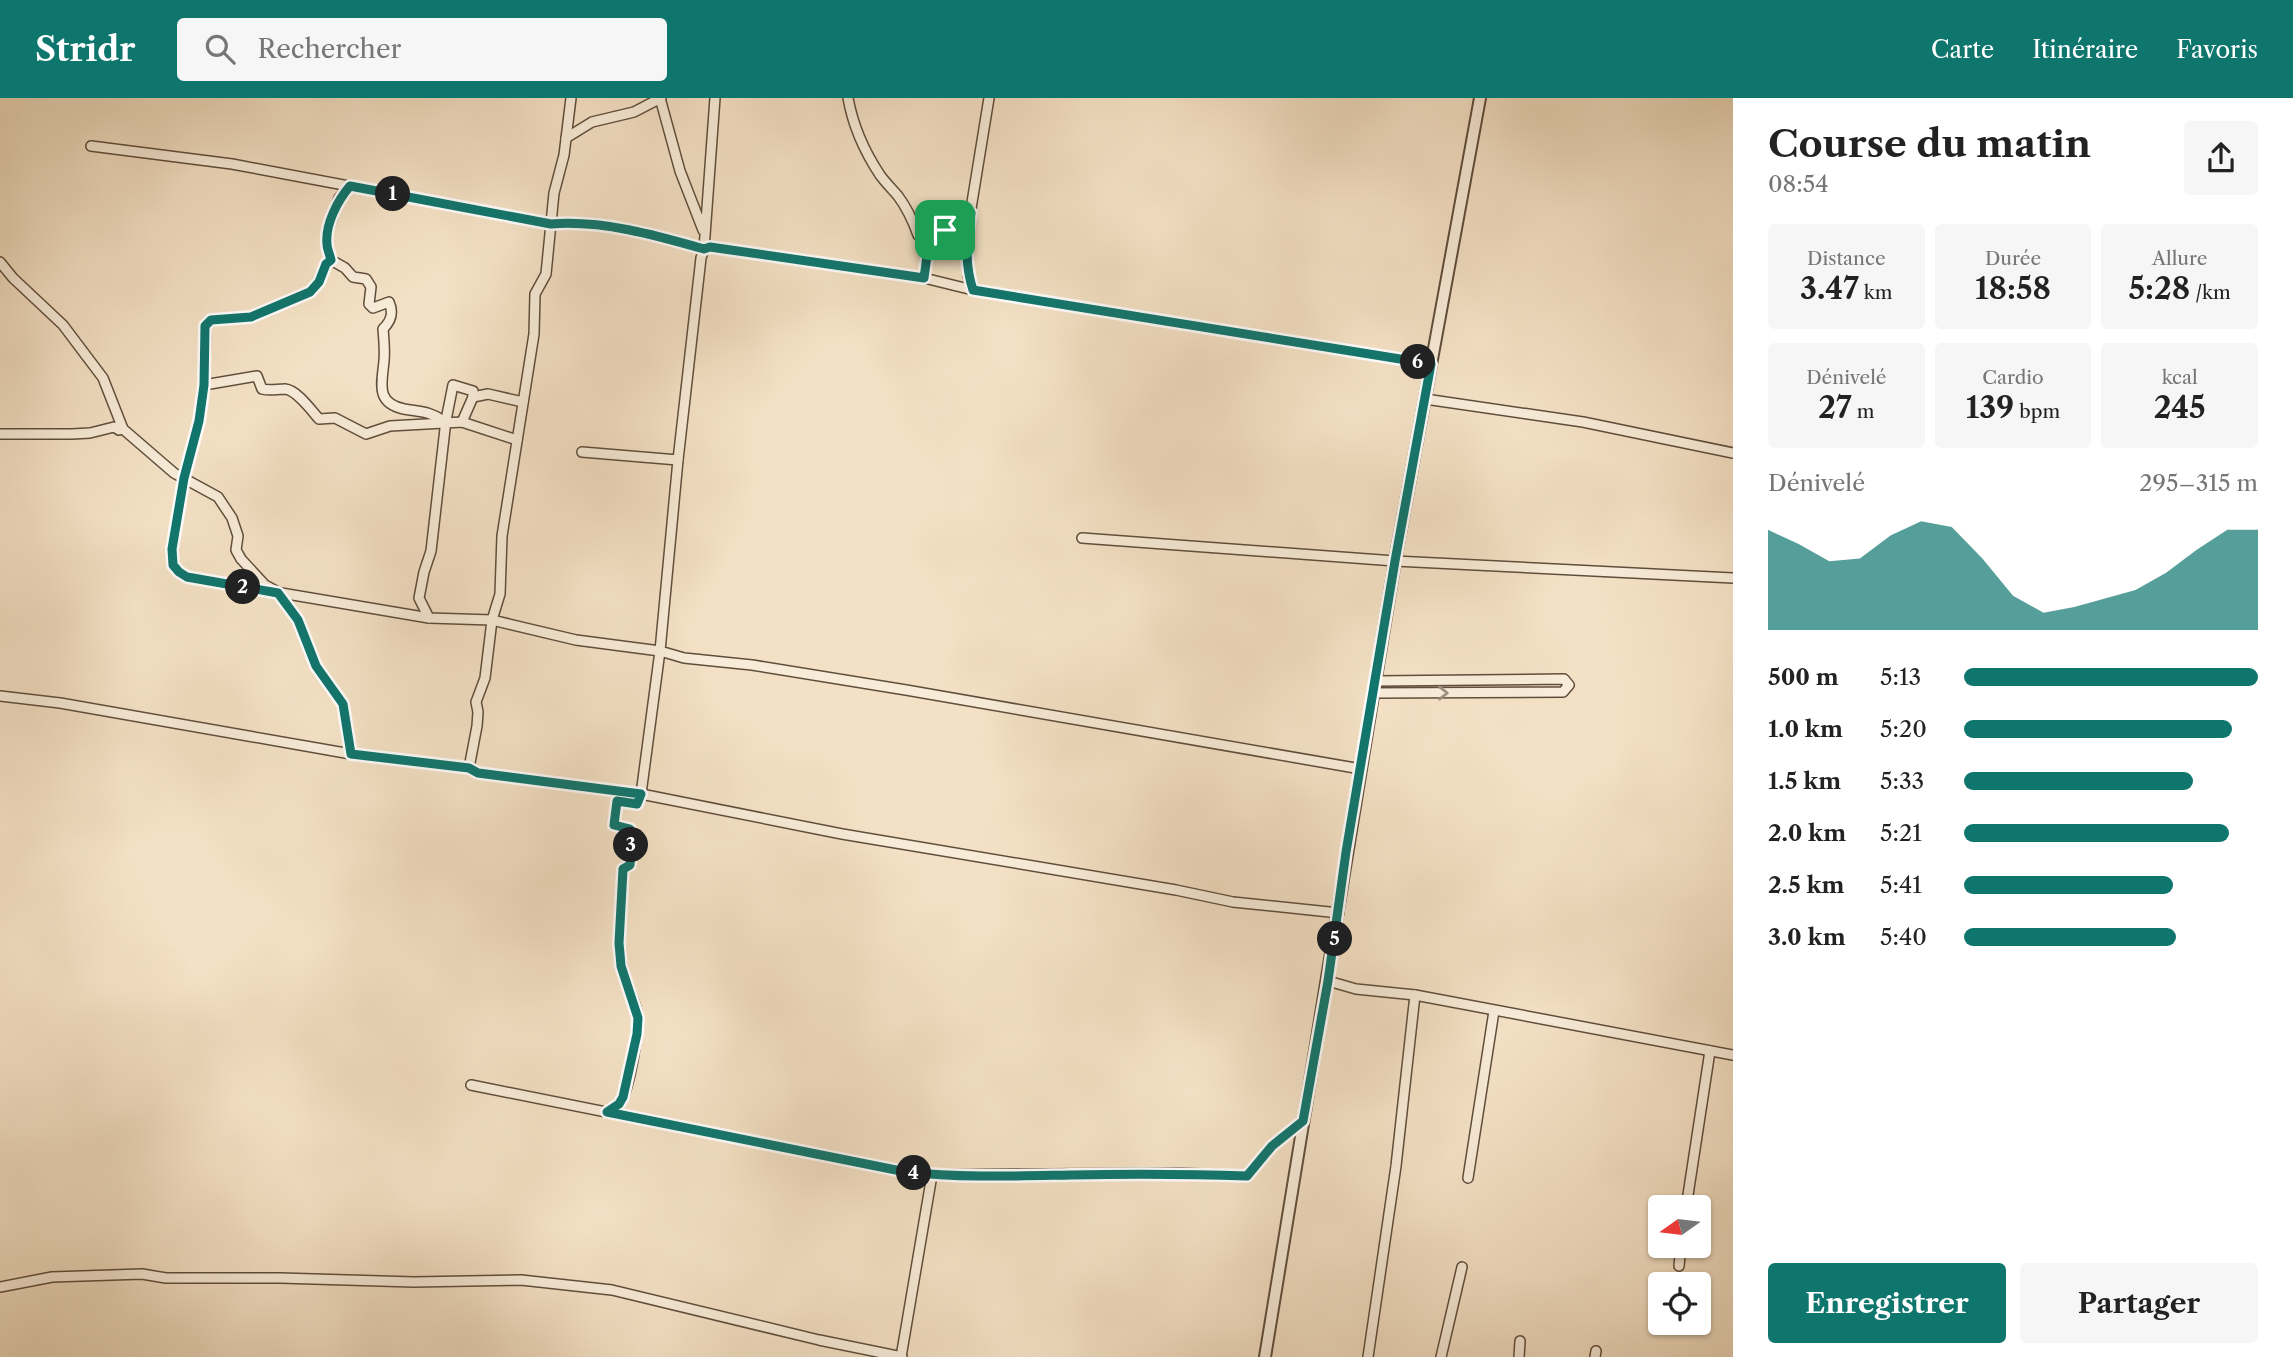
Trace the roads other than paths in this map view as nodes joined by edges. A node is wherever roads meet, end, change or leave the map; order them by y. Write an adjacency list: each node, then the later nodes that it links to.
1 (571, 98): 7 (street)
2 (660, 98): 7 (street); 12 (street)
3 (715, 98): 12 (street)
4 (848, 98): 13 (street)
5 (989, 98): 10 (street)
6 (1480, 98): 19 (street)
7 (566, 138): 11 (street)
8 (91, 146): 9 (street)
9 (350, 186): 11 (street); 15 (street)
10 (971, 213): 13 (street); 18 (street)
11 (551, 224): 14 (street); 23 (street)
12 (705, 235): 14 (street)
13 (929, 241): 17 (street)
14 (704, 249): 17 (street); 31 (street)
15 (331, 260): 20 (street); 24 (street)
16 (0, 262): 26 (street)
17 (924, 278): 18 (street)
18 (973, 290): 19 (street)
19 (1431, 364): 22 (street)
20 (204, 385): 24 (street); 32 (street)
21 (473, 397): 23 (street); 24 (street); 25 (street)
22 (1425, 399): 30 (street); 34 (street)
23 (523, 402): 28 (street)
24 (446, 422): 25 (street); 37 (street)
25 (462, 422): 28 (street)
26 (123, 429): 27 (street); 32 (street)
27 (0, 434)
28 (517, 440): 38 (street)
29 (583, 452): 31 (street)
30 (1733, 453)
31 (678, 460): 39 (street)
32 (184, 478): 36 (street); 36 (street)
33 (1082, 538): 34 (street)
34 (1395, 561): 35 (street); 40 (street)
35 (1733, 578)
36 (278, 593): 37 (street); 43 (street)
37 (429, 618): 38 (street)
38 (492, 620): 39 (street); 44 (street)
39 (660, 651): 45 (street); 46 (street)
40 (1376, 681): 41 (street); 41 (street, one-way to 40)
41 (1374, 693): 45 (street)
42 (0, 696): 43 (street)
43 (351, 754): 44 (street)
44 (469, 768): 46 (street)
45 (1361, 769): 47 (street)
46 (641, 794): 47 (street); 54 (street)
47 (1339, 913): 48 (street)
48 (1328, 981): 49 (street); 55 (street)
49 (1415, 995): 50 (street); 66 (street)
50 (1494, 1011): 51 (street); 57 (street)
51 (1710, 1051): 52 (street); 58 (street)
52 (1733, 1055)
53 (471, 1085): 54 (street)
54 (607, 1112): 56 (street)
55 (1303, 1121): 56 (street); 65 (street)
56 (932, 1175): 64 (street)
57 (1468, 1178)
58 (1688, 1195)
59 (1680, 1258): 60 (street)
60 (1679, 1266)
61 (1462, 1267): 67 (street)
62 (0, 1287): 64 (street)
63 (1520, 1341): 68 (street)
64 (901, 1357)
65 (1265, 1357)
66 (1367, 1357)
67 (1441, 1357)
68 (1519, 1357)

